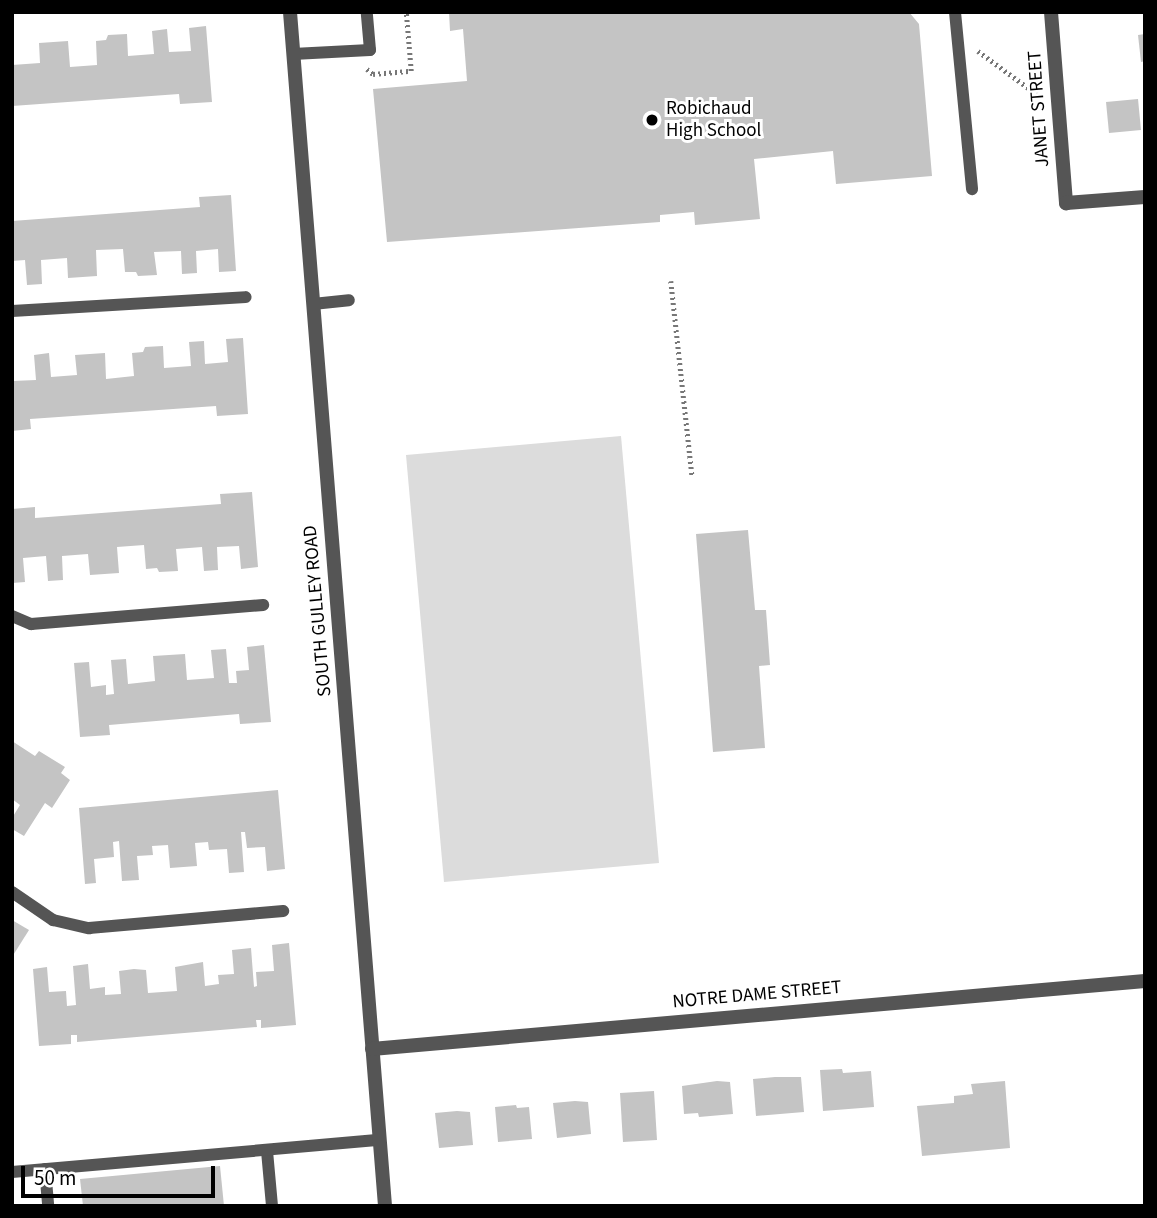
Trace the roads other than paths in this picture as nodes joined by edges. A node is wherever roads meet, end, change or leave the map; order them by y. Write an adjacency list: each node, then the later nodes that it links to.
1 (290, 12): 5 (street, SOUTH GULLEY ROAD)
2 (367, 12): 5 (lane)
3 (955, 12): 6 (lane)
4 (1051, 12): 7 (street, JANET STREET)
5 (293, 54): 10 (street, SOUTH GULLEY ROAD)
6 (972, 189)
7 (1145, 197)
8 (246, 297): 11 (lane)
9 (349, 300): 10 (lane)
10 (313, 304): 17 (street, SOUTH GULLEY ROAD)
11 (12, 311)
12 (263, 605): 13 (lane)
13 (12, 616)
14 (12, 892): 15 (lane)
15 (283, 911)
16 (1145, 981): 17 (street, NOTRE DAME STREET)
17 (372, 1049): 18 (street, SOUTH GULLEY ROAD)
18 (380, 1140): 19 (lane); 24 (street, SOUTH GULLEY ROAD)
19 (267, 1151): 20 (lane); 23 (lane)
20 (45, 1169): 21 (lane); 22 (lane)
21 (12, 1172)
22 (48, 1206)
23 (272, 1206)
24 (385, 1206)

